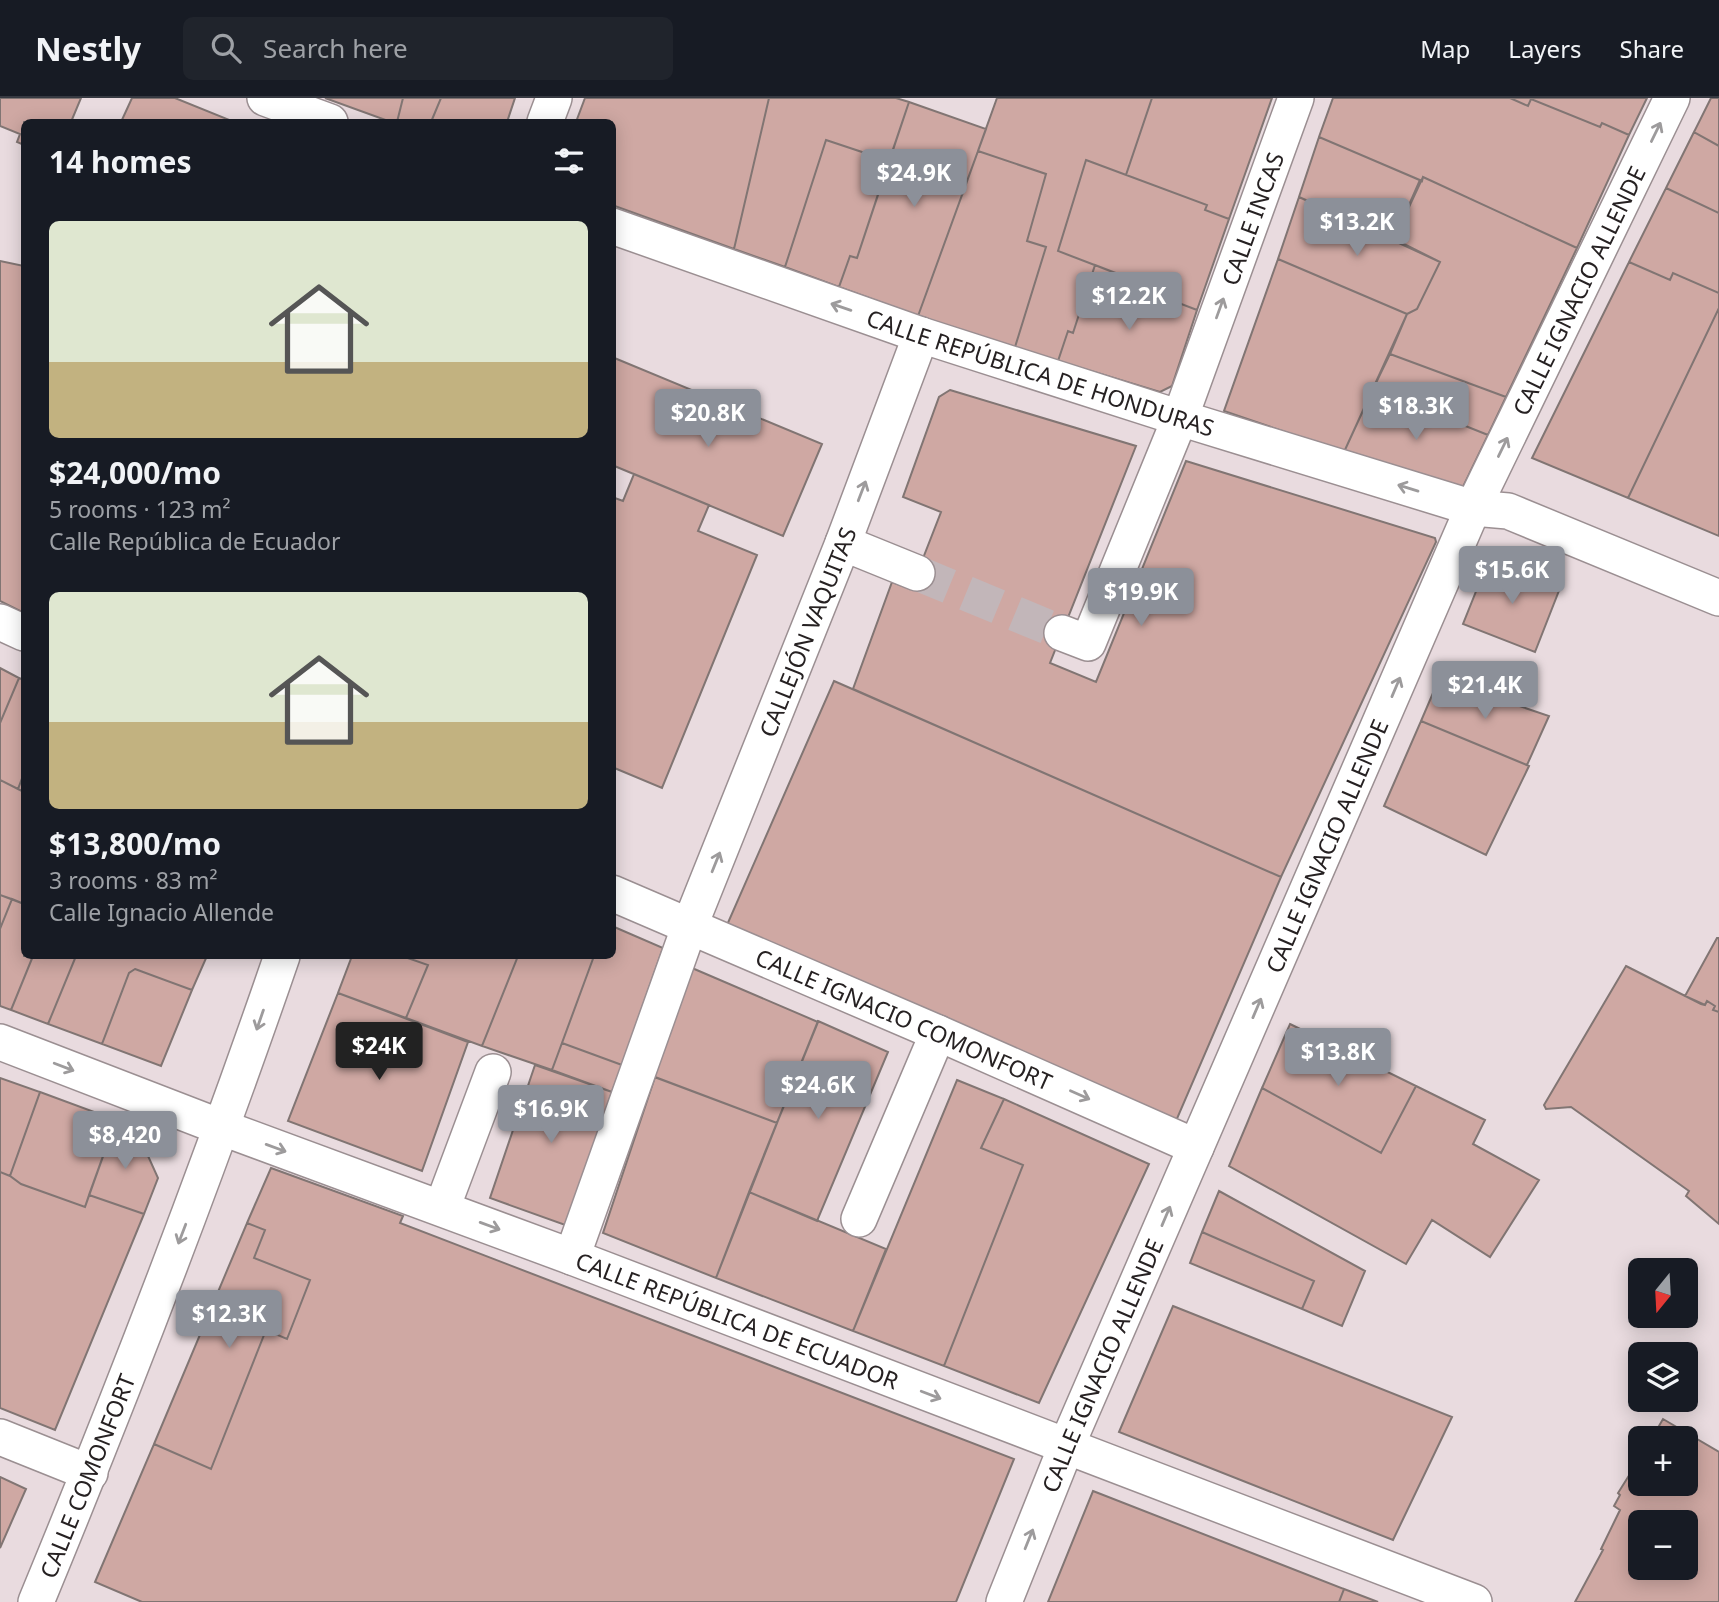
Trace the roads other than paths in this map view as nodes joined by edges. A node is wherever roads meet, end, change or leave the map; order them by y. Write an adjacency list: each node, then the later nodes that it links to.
1 (265, 98): 5 (street)
2 (554, 98): 6 (street)
3 (1296, 98): 9 (street, CALLE INCAS, one-way to 3)
4 (1672, 98): 10 (street, CALLE IGNACIO ALLENDE, one-way to 4)
5 (322, 119)
6 (546, 119)
7 (616, 227): 8 (street, CALLE REPÚBLICA DE HONDURAS, one-way to 7)
8 (921, 335): 9 (street, CALLE REPÚBLICA DE HONDURAS); 11 (street, CALLEJÓN VAQUITAS, one-way to 8)
9 (1180, 418): 10 (street, CALLE REPÚBLICA DE HONDURAS, one-way to 9); 16 (street, CALLE INCAS)
10 (1473, 508): 13 (street, CALLE REPÚBLICA DE HONDURAS); 24 (street, CALLE IGNACIO ALLENDE, one-way to 10)
11 (843, 543): 12 (street); 18 (street, CALLEJÓN VAQUITAS, one-way to 11)
12 (916, 573)
13 (1719, 598)
14 (0, 622): 15 (street)
15 (21, 632)
16 (1075, 638)
17 (616, 895): 18 (street, CALLE IGNACIO COMONFORT)
18 (690, 925): 20 (street, CALLE IGNACIO COMONFORT); 27 (street, CALLEJÓN VAQUITAS)
19 (281, 959): 23 (street, CALLE COMONFORT, one-way to 23)
20 (938, 1032): 24 (street, CALLE IGNACIO COMONFORT, one-way to 24); 26 (street)
21 (0, 1042): 23 (street, CALLE REPÚBLICA DE ECUADOR, one-way to 23)
22 (493, 1072): 25 (street)
23 (223, 1128): 25 (street, CALLE REPÚBLICA DE ECUADOR, one-way to 25); 30 (street, CALLE COMONFORT, one-way to 30)
24 (1196, 1147): 29 (street, CALLE IGNACIO ALLENDE, one-way to 24)
25 (442, 1208): 27 (street, CALLE REPÚBLICA DE ECUADOR, one-way to 27)
26 (859, 1219)
27 (572, 1257): 29 (street, CALLE REPÚBLICA DE ECUADOR, one-way to 29)
28 (0, 1437): 30 (street)
29 (1066, 1447): 32 (street, CALLE IGNACIO ALLENDE, one-way to 29); 33 (street, CALLE REPÚBLICA DE ECUADOR)
30 (90, 1473): 31 (street, CALLE COMONFORT)
31 (36, 1602)
32 (1004, 1602)
33 (1474, 1602)

